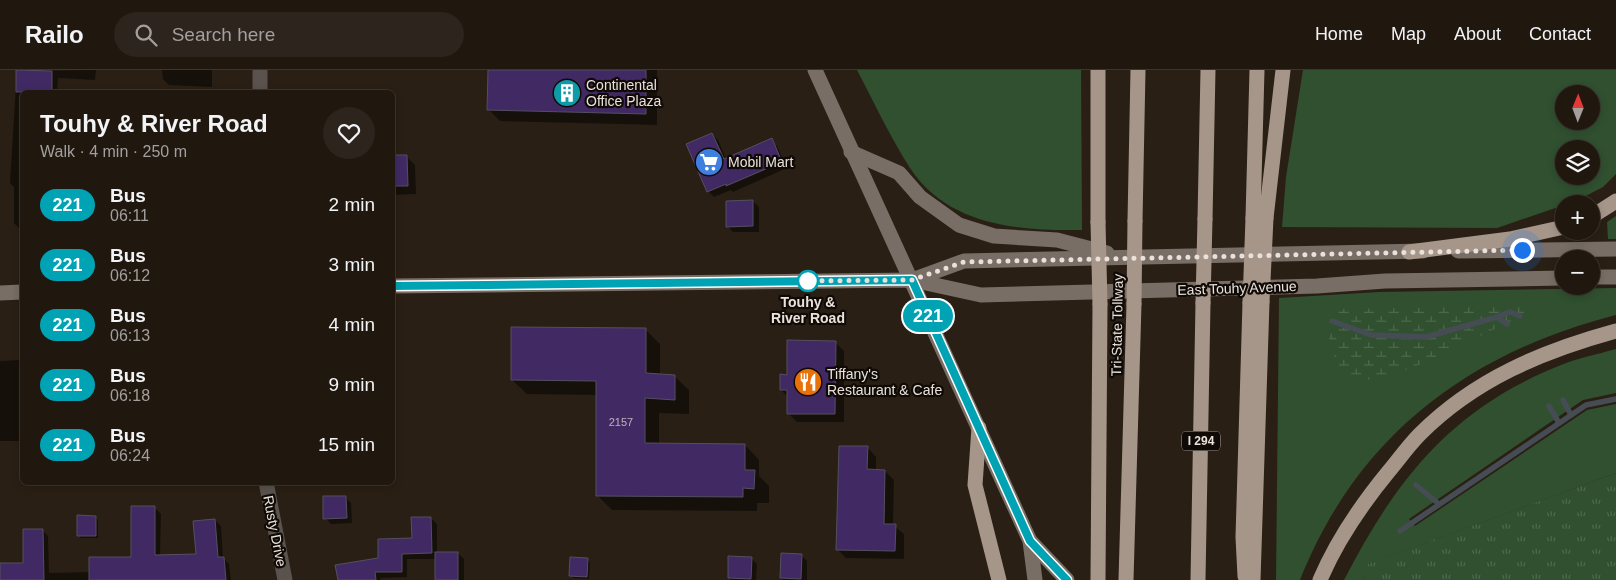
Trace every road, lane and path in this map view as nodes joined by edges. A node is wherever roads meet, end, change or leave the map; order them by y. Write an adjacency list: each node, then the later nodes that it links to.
1 (260, 70): 8 (street)
2 (815, 70): 9 (main road)
3 (1098, 70): 29 (highway, bridge)
4 (1138, 70): 34 (highway, Tri-State Tollway, bridge)
5 (1208, 70): 35 (highway, I 294, bridge)
6 (1257, 70): 12 (highway)
7 (1283, 70): 12 (highway)
8 (260, 90)
9 (851, 152): 16 (main road); 20 (main road)
10 (1616, 201): 11 (highway)
11 (1600, 211)
12 (1260, 218): 24 (highway, bridge)
13 (1555, 229): 15 (highway)
14 (1616, 249): 15 (main road, East Touhy Avenue)
15 (1409, 252): 16 (main road, East Touhy Avenue)
16 (1122, 258): 20 (main road, East Touhy Avenue)
17 (1616, 277): 19 (main road)
18 (1555, 278): 20 (main road, East Touhy Avenue)
19 (1600, 278)
20 (912, 280): 21 (main road, East Touhy Avenue); 26 (main road)
21 (395, 286)
22 (0, 292): 23 (main road)
23 (20, 292)
24 (1256, 302): 36 (highway); 37 (highway)
25 (1616, 331): 38 (highway)
26 (979, 428): 28 (main road); 31 (highway)
27 (267, 485): 30 (street, Rusty Drive)
28 (1030, 541): 32 (main road); 33 (main road)
29 (1098, 578)
30 (285, 580)
31 (999, 580)
32 (1035, 580)
33 (1067, 580)
34 (1126, 580)
35 (1198, 580)
36 (1246, 580)
37 (1253, 580)
38 (1320, 580)

